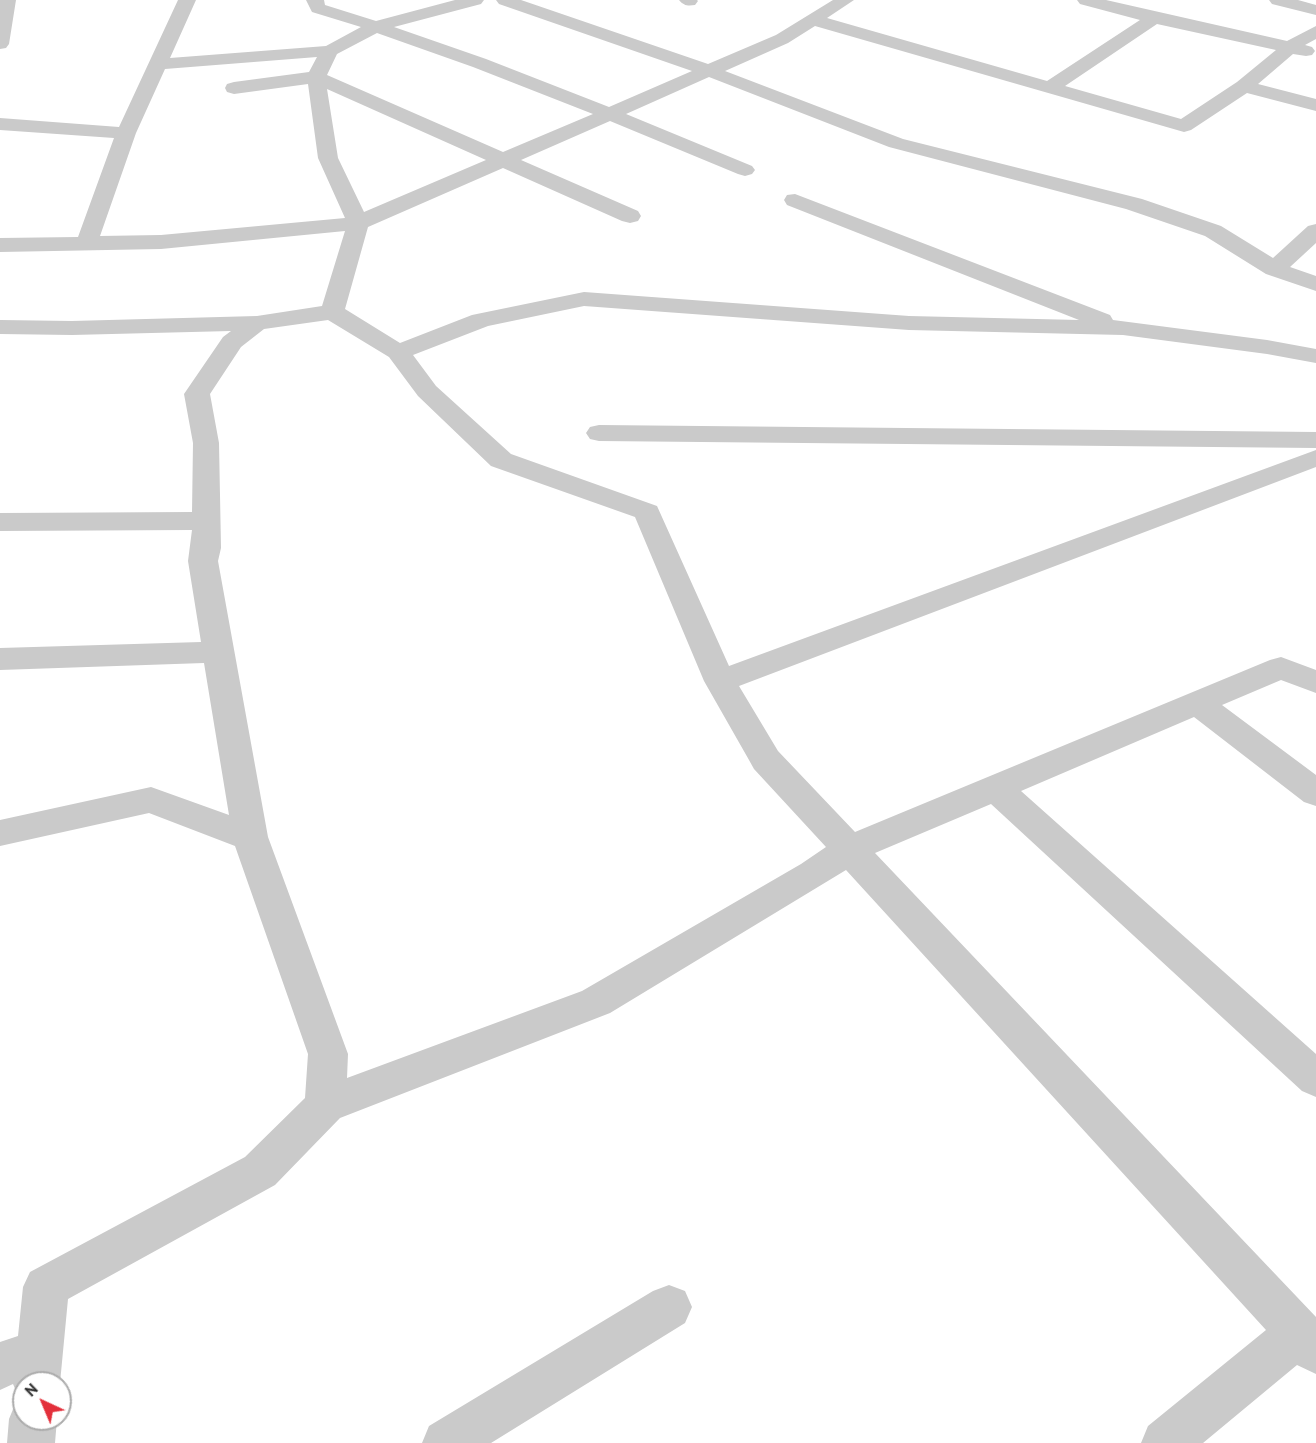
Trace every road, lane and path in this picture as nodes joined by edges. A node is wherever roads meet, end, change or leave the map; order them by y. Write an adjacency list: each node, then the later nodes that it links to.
1 (7, 0): 14 (street)
2 (187, 0): 18 (street)
3 (315, 0): 12 (street)
4 (475, 0): 12 (street)
5 (506, 0): 19 (street)
6 (845, 0): 11 (street)
7 (1086, 0): 10 (street)
8 (1278, 0): 9 (street)
9 (1316, 10)
10 (1154, 18): 15 (street); 23 (street)
11 (814, 20): 19 (street); 23 (street)
12 (377, 26): 16 (street); 25 (street)
13 (1316, 31): 15 (street)
14 (0, 44)
15 (1290, 47): 17 (street); 21 (street)
16 (330, 51): 18 (street); 20 (street)
17 (1316, 53)
18 (159, 64): 27 (street)
19 (709, 71): 25 (street); 36 (street)
20 (316, 77): 22 (street); 28 (street); 32 (street)
21 (1244, 86): 23 (street); 24 (street)
22 (234, 88)
23 (1049, 88)
24 (1316, 105)
25 (612, 114): 28 (street); 29 (street)
26 (0, 124): 27 (street)
27 (126, 133): 35 (street)
28 (507, 160): 31 (street); 32 (street)
29 (745, 170)
30 (795, 200): 41 (street)
31 (630, 216)
32 (358, 223): 35 (street); 38 (street)
33 (1316, 231): 36 (street)
34 (0, 245): 35 (street)
35 (86, 245)
36 (1274, 269): 37 (street)
37 (1316, 284)
38 (332, 312): 39 (street); 42 (street)
39 (257, 323): 40 (street); 47 (street)
40 (0, 327)
41 (1123, 328): 42 (street); 43 (street)
42 (398, 352): 51 (street)
43 (1316, 356)
44 (599, 433): 45 (street)
45 (1316, 440)
46 (1316, 458): 51 (street)
47 (206, 521): 48 (street); 49 (street)
48 (0, 522)
49 (218, 652): 50 (street); 57 (street)
50 (0, 659)
51 (720, 681): 58 (street)
52 (1316, 682): 53 (street)
53 (1197, 703): 54 (street); 55 (street)
54 (997, 789): 58 (street); 59 (street)
55 (1316, 793)
56 (0, 833): 57 (street)
57 (250, 837): 60 (street)
58 (850, 849): 60 (street); 62 (street)
59 (1316, 1079)
60 (325, 1105): 63 (street)
61 (669, 1307): 64 (street)
62 (1307, 1342): 65 (street)
63 (25, 1367)
64 (446, 1443)
65 (1165, 1443)

